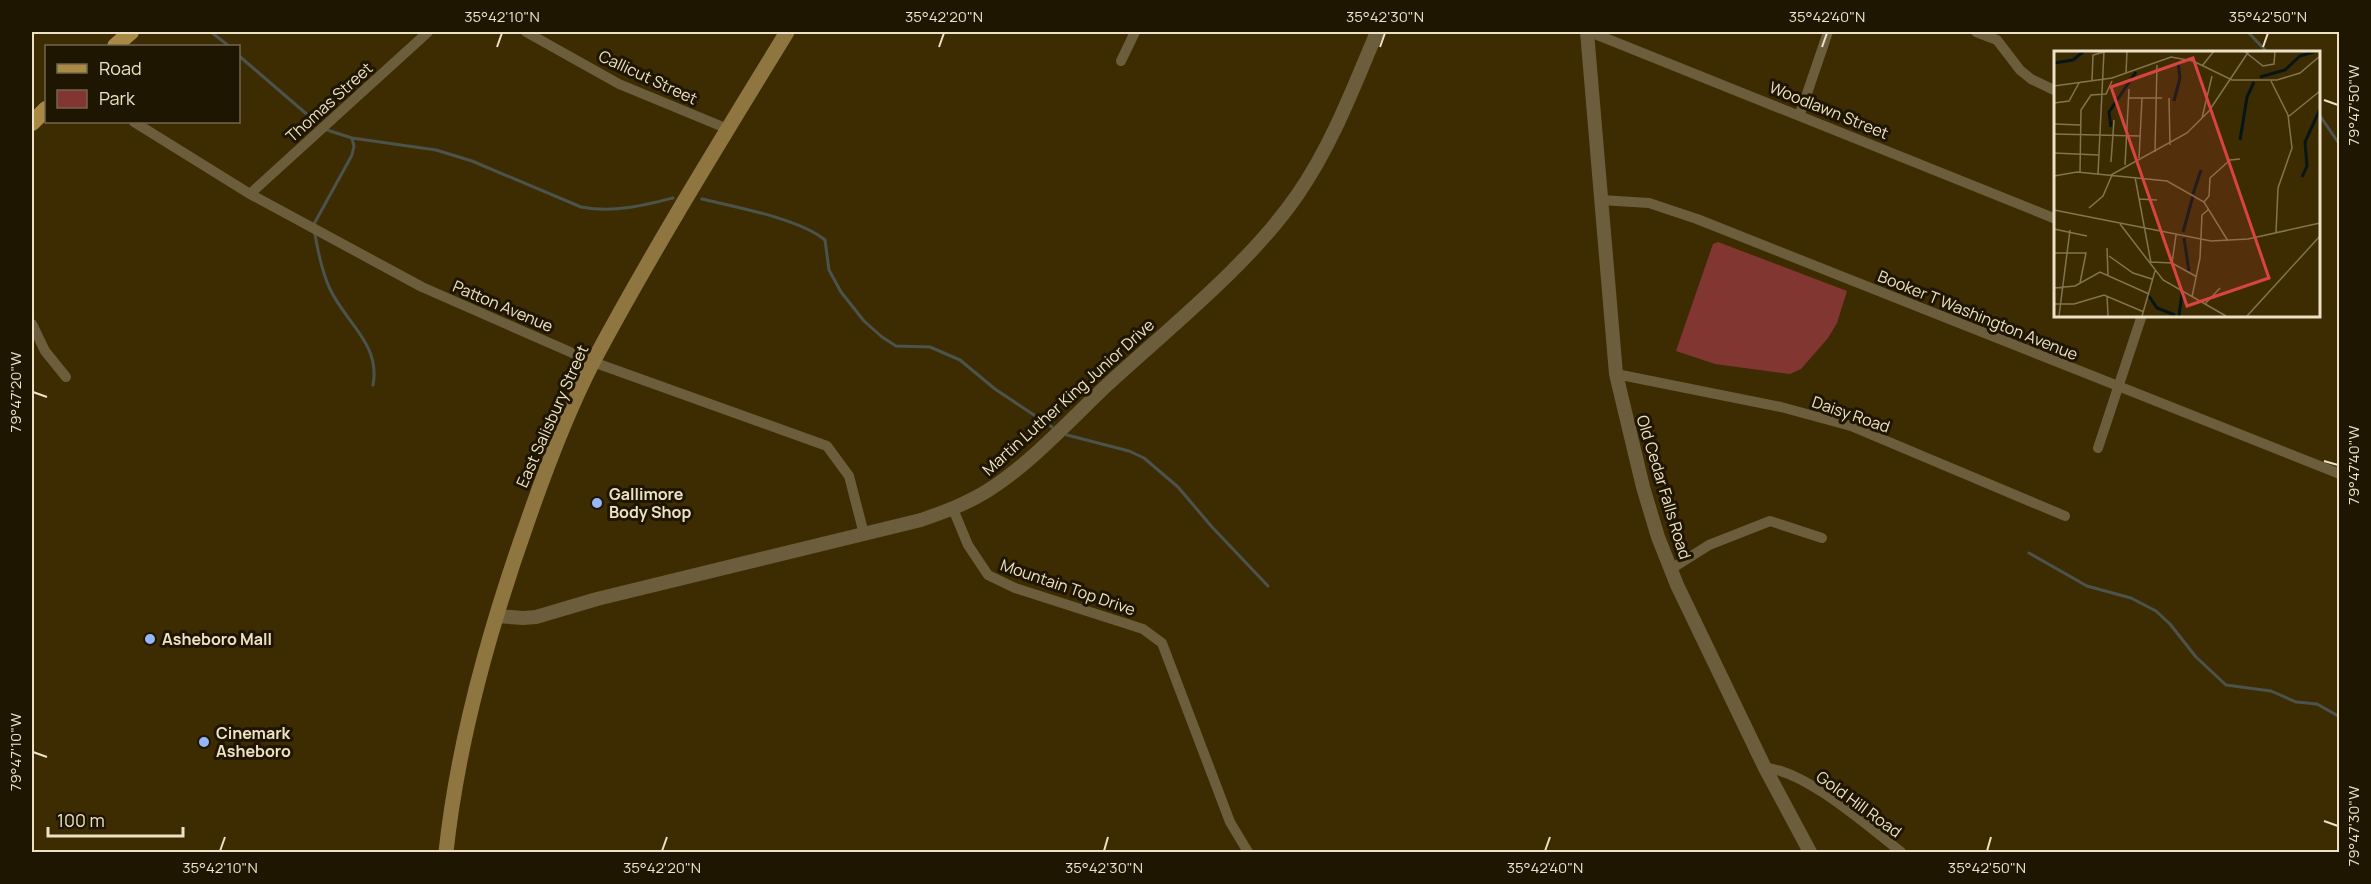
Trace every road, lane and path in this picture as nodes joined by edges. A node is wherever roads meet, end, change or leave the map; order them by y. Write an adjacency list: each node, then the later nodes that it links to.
1 (131, 32): 10 (main road)
2 (428, 32): 18 (street, Thomas Street)
3 (526, 32): 17 (street, Callicut Street)
4 (787, 32): 17 (main road, East Salisbury Street)
5 (1135, 32): 11 (street)
6 (1377, 32): 29 (street, Martin Luther King Junior Drive)
7 (1589, 32): 14 (street, Woodlawn Street); 19 (street, Old Cedar Falls Road)
8 (1828, 32): 14 (street)
9 (1976, 32): 12 (street)
10 (116, 45)
11 (1122, 61)
12 (2054, 90)
13 (45, 111): 15 (main road)
14 (1800, 114): 20 (street, Woodlawn Street)
15 (32, 123)
16 (136, 123): 18 (street, Patton Avenue)
17 (728, 129): 23 (main road, East Salisbury Street)
18 (250, 194): 23 (street, Patton Avenue)
19 (1601, 200): 24 (street, Old Cedar Falls Road); 26 (street, Booker T Washington Avenue)
20 (2054, 218)
21 (2142, 316): 26 (street)
22 (32, 324): 25 (street)
23 (593, 362): 31 (street, Patton Avenue); 34 (main road, East Salisbury Street)
24 (1616, 374): 30 (street, Daisy Road); 33 (street, Old Cedar Falls Road)
25 (66, 377)
26 (2118, 387): 27 (street); 28 (street, Booker T Washington Avenue)
27 (2098, 448)
28 (2340, 474)
29 (953, 509): 31 (street, Martin Luther King Junior Drive); 37 (street, Mountain Top Drive)
30 (2065, 516)
31 (864, 534): 34 (street, Martin Luther King Junior Drive)
32 (1822, 538): 33 (street)
33 (1671, 569): 35 (street, Old Cedar Falls Road)
34 (496, 616): 36 (main road, East Salisbury Street)
35 (1765, 768): 38 (street, Old Cedar Falls Road); 39 (street, Gold Hill Road)
36 (446, 852)
37 (1248, 852)
38 (1810, 852)
39 (1900, 852)

